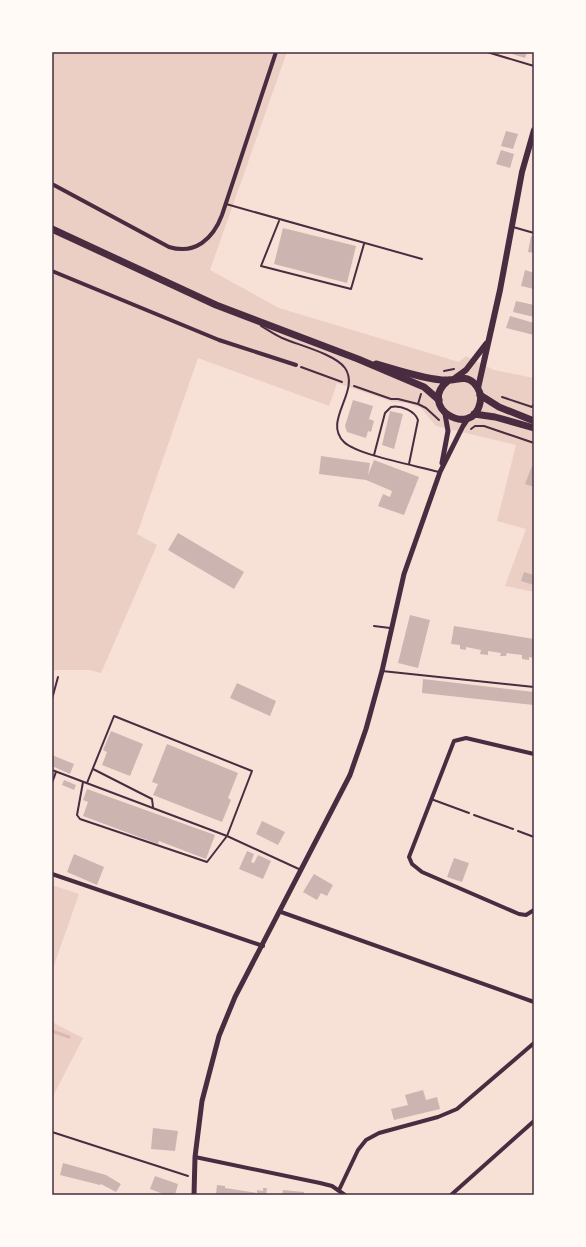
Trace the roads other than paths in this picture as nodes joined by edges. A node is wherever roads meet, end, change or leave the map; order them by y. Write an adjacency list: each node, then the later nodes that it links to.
1 (276, 52): 6 (street)
2 (487, 52): 3 (lane)
3 (534, 66)
4 (534, 130): 8 (main road)
5 (52, 184): 6 (street)
6 (226, 204): 7 (lane)
7 (279, 221): 11 (lane); 11 (lane)
8 (512, 227): 10 (lane); 15 (main road)
9 (52, 229): 14 (main road)
10 (534, 233)
11 (364, 244): 12 (lane)
12 (422, 259)
13 (52, 271): 17 (street)
14 (254, 321): 16 (main road); 25 (lane)
15 (487, 343): 18 (main road); 19 (main road)
16 (358, 359): 18 (main road); 20 (main road)
17 (296, 365)
18 (452, 379): 19 (main road); 20 (main road)
19 (479, 392): 22 (main road); 23 (main road)
20 (439, 400): 21 (main road)
21 (445, 414): 22 (main road); 27 (street)
22 (471, 416): 24 (main road); 27 (street)
23 (534, 421)
24 (534, 428)
25 (374, 455): 26 (lane); 26 (lane)
26 (410, 464): 27 (lane)
27 (440, 472): 29 (street)
28 (374, 626): 29 (lane)
29 (390, 628): 30 (street)
30 (382, 671): 32 (lane); 47 (street)
31 (58, 677): 33 (lane)
32 (534, 687)
33 (52, 699)
34 (534, 754): 41 (street)
35 (93, 769): 40 (lane); 42 (lane); 45 (lane)
36 (52, 770): 37 (lane)
37 (56, 772): 38 (lane); 39 (lane)
38 (83, 782): 40 (lane); 45 (lane)
39 (52, 783)
40 (87, 783): 42 (lane)
41 (430, 798): 43 (lane); 49 (street)
42 (153, 808): 45 (lane)
43 (469, 813)
44 (518, 831): 46 (lane)
45 (227, 836): 47 (lane)
46 (534, 837)
47 (302, 871): 50 (street)
48 (52, 874): 51 (street)
49 (534, 910)
50 (280, 912): 51 (street); 52 (street)
51 (262, 946): 55 (street)
52 (534, 1002)
53 (534, 1042): 56 (street)
54 (534, 1121): 59 (street)
55 (195, 1157): 56 (street); 57 (street)
56 (339, 1190): 58 (street)
57 (194, 1195)
58 (345, 1195)
59 (451, 1195)

